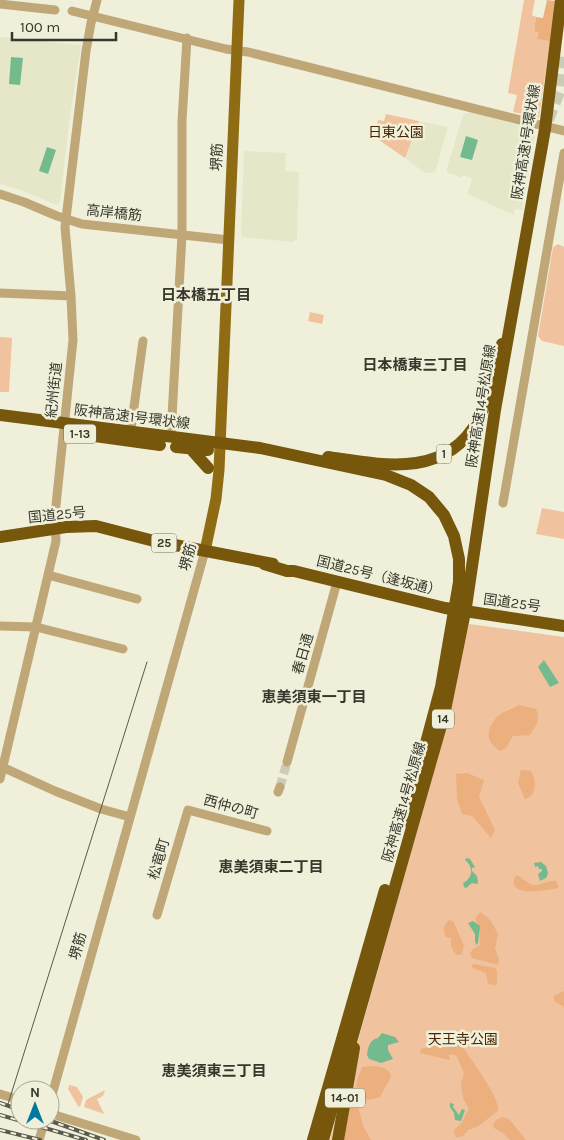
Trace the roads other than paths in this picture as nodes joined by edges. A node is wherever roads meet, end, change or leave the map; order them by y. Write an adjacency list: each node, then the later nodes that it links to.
1 (98, 0): 7 (street, 紀州街道)
2 (239, 0): 9 (main road, 堺筋)
3 (561, 0): 16 (highway, 阪神高速1号環状線 / 1, bridge)
4 (0, 4): 5 (street)
5 (55, 10)
6 (72, 11): 7 (street)
7 (92, 16): 8 (street); 13 (street, 紀州街道)
8 (187, 38): 9 (street); 14 (street)
9 (237, 50): 10 (street); 15 (main road, 堺筋)
10 (564, 131)
11 (564, 153): 29 (street)
12 (0, 194): 13 (street, 高岸橋筋)
13 (66, 219): 14 (street, 高岸橋筋); 18 (street, 紀州街道)
14 (182, 235): 15 (street, 高岸橋筋); 23 (street)
15 (229, 240): 32 (main road, 堺筋)
16 (516, 288): 25 (highway, 1, bridge); 48 (highway, 阪神高速14号松原線 / 14, bridge)
17 (0, 293): 18 (street)
18 (71, 296): 30 (street, 紀州街道)
19 (143, 341): 22 (street)
20 (0, 415): 25 (highway, 阪神高速1号環状線 / 1, bridge)
21 (0, 422): 23 (highway, 1-13, bridge)
22 (131, 429)
23 (164, 441)
24 (176, 447): 26 (highway)
25 (260, 448): 51 (highway, 阪神高速14号松原線 / 14, bridge)
26 (192, 449): 27 (highway); 28 (highway)
27 (208, 450)
28 (208, 468)
29 (503, 503)
30 (55, 528): 31 (highway, 国道25号 / 25); 32 (highway, 国道25号 / 25); 33 (street, 紀州街道)
31 (0, 537)
32 (205, 551): 34 (highway, 国道25号（逢坂通） / 25); 45 (street, 堺筋)
33 (48, 575): 35 (street); 39 (street, 紀州街道)
34 (337, 582): 36 (highway, 国道25号（逢坂通） / 25); 41 (street, 春日通)
35 (137, 599)
36 (457, 610): 38 (highway, 国道25号 / 25)
37 (0, 626): 39 (street)
38 (564, 626)
39 (36, 627): 40 (street); 42 (street, 紀州街道)
40 (123, 648)
41 (287, 762)
42 (1, 767): 43 (street, 紀州街道); 45 (street)
43 (0, 779)
44 (188, 810): 46 (street, 西仲の町); 47 (street, 松竜町)
45 (130, 817): 49 (street, 堺筋)
46 (267, 831)
47 (157, 915)
48 (363, 1001): 51 (highway, 阪神高速14号松原線 / 14, bridge); 53 (highway, 14-01, bridge)
49 (56, 1080)
50 (60, 1117): 52 (street)
51 (316, 1138)
52 (136, 1140)
53 (338, 1140)

